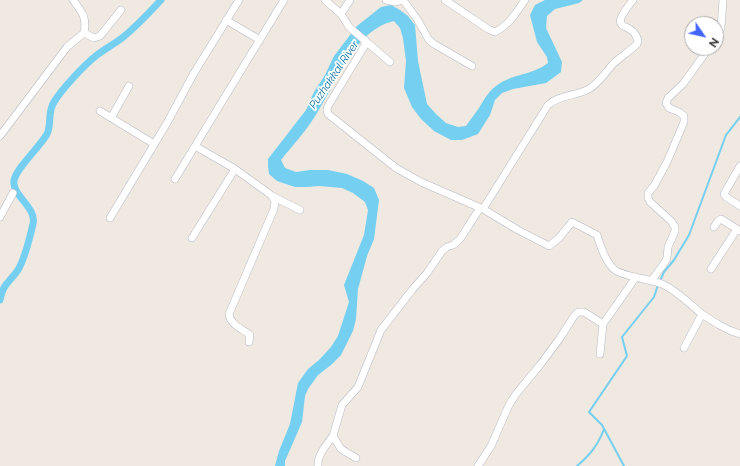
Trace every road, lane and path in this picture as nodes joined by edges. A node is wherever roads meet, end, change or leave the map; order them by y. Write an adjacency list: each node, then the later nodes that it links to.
1 (73, 0): 16 (street)
2 (239, 0): 15 (street)
3 (284, 0): 17 (street)
4 (324, 0): 13 (street)
5 (350, 0): 13 (street)
6 (386, 0): 7 (street)
7 (403, 0): 21 (street)
8 (445, 0): 9 (street)
9 (525, 0)
10 (633, 0): 34 (street)
11 (723, 0): 14 (street)
12 (121, 10): 16 (street)
13 (342, 14): 18 (street)
14 (722, 16)
15 (226, 20): 17 (street); 26 (street)
16 (84, 33): 25 (street)
17 (260, 40): 27 (street)
18 (365, 40): 20 (street); 34 (street)
19 (703, 56): 43 (street)
20 (390, 62)
21 (472, 66)
22 (129, 86): 24 (street)
23 (100, 111): 24 (street)
24 (111, 118): 26 (street)
25 (0, 136)
26 (154, 144): 37 (street)
27 (195, 146): 29 (street); 30 (street)
28 (740, 166): 33 (street)
29 (235, 169): 32 (street); 40 (street)
30 (175, 179)
31 (13, 193): 36 (street)
32 (270, 195): 35 (street); 47 (street)
33 (740, 206)
34 (481, 209): 42 (street); 50 (street)
35 (300, 210)
36 (0, 217)
37 (110, 218)
38 (714, 227): 39 (street)
39 (739, 230): 41 (street)
40 (192, 238)
41 (712, 269)
42 (636, 277): 43 (street); 45 (street)
43 (658, 283): 44 (street)
44 (702, 314): 46 (street); 48 (street)
45 (603, 324): 49 (street); 53 (street)
46 (740, 334)
47 (249, 342)
48 (684, 348)
49 (600, 354)
50 (333, 436): 51 (street); 52 (street)
51 (356, 458)
52 (318, 466)
53 (478, 466)

